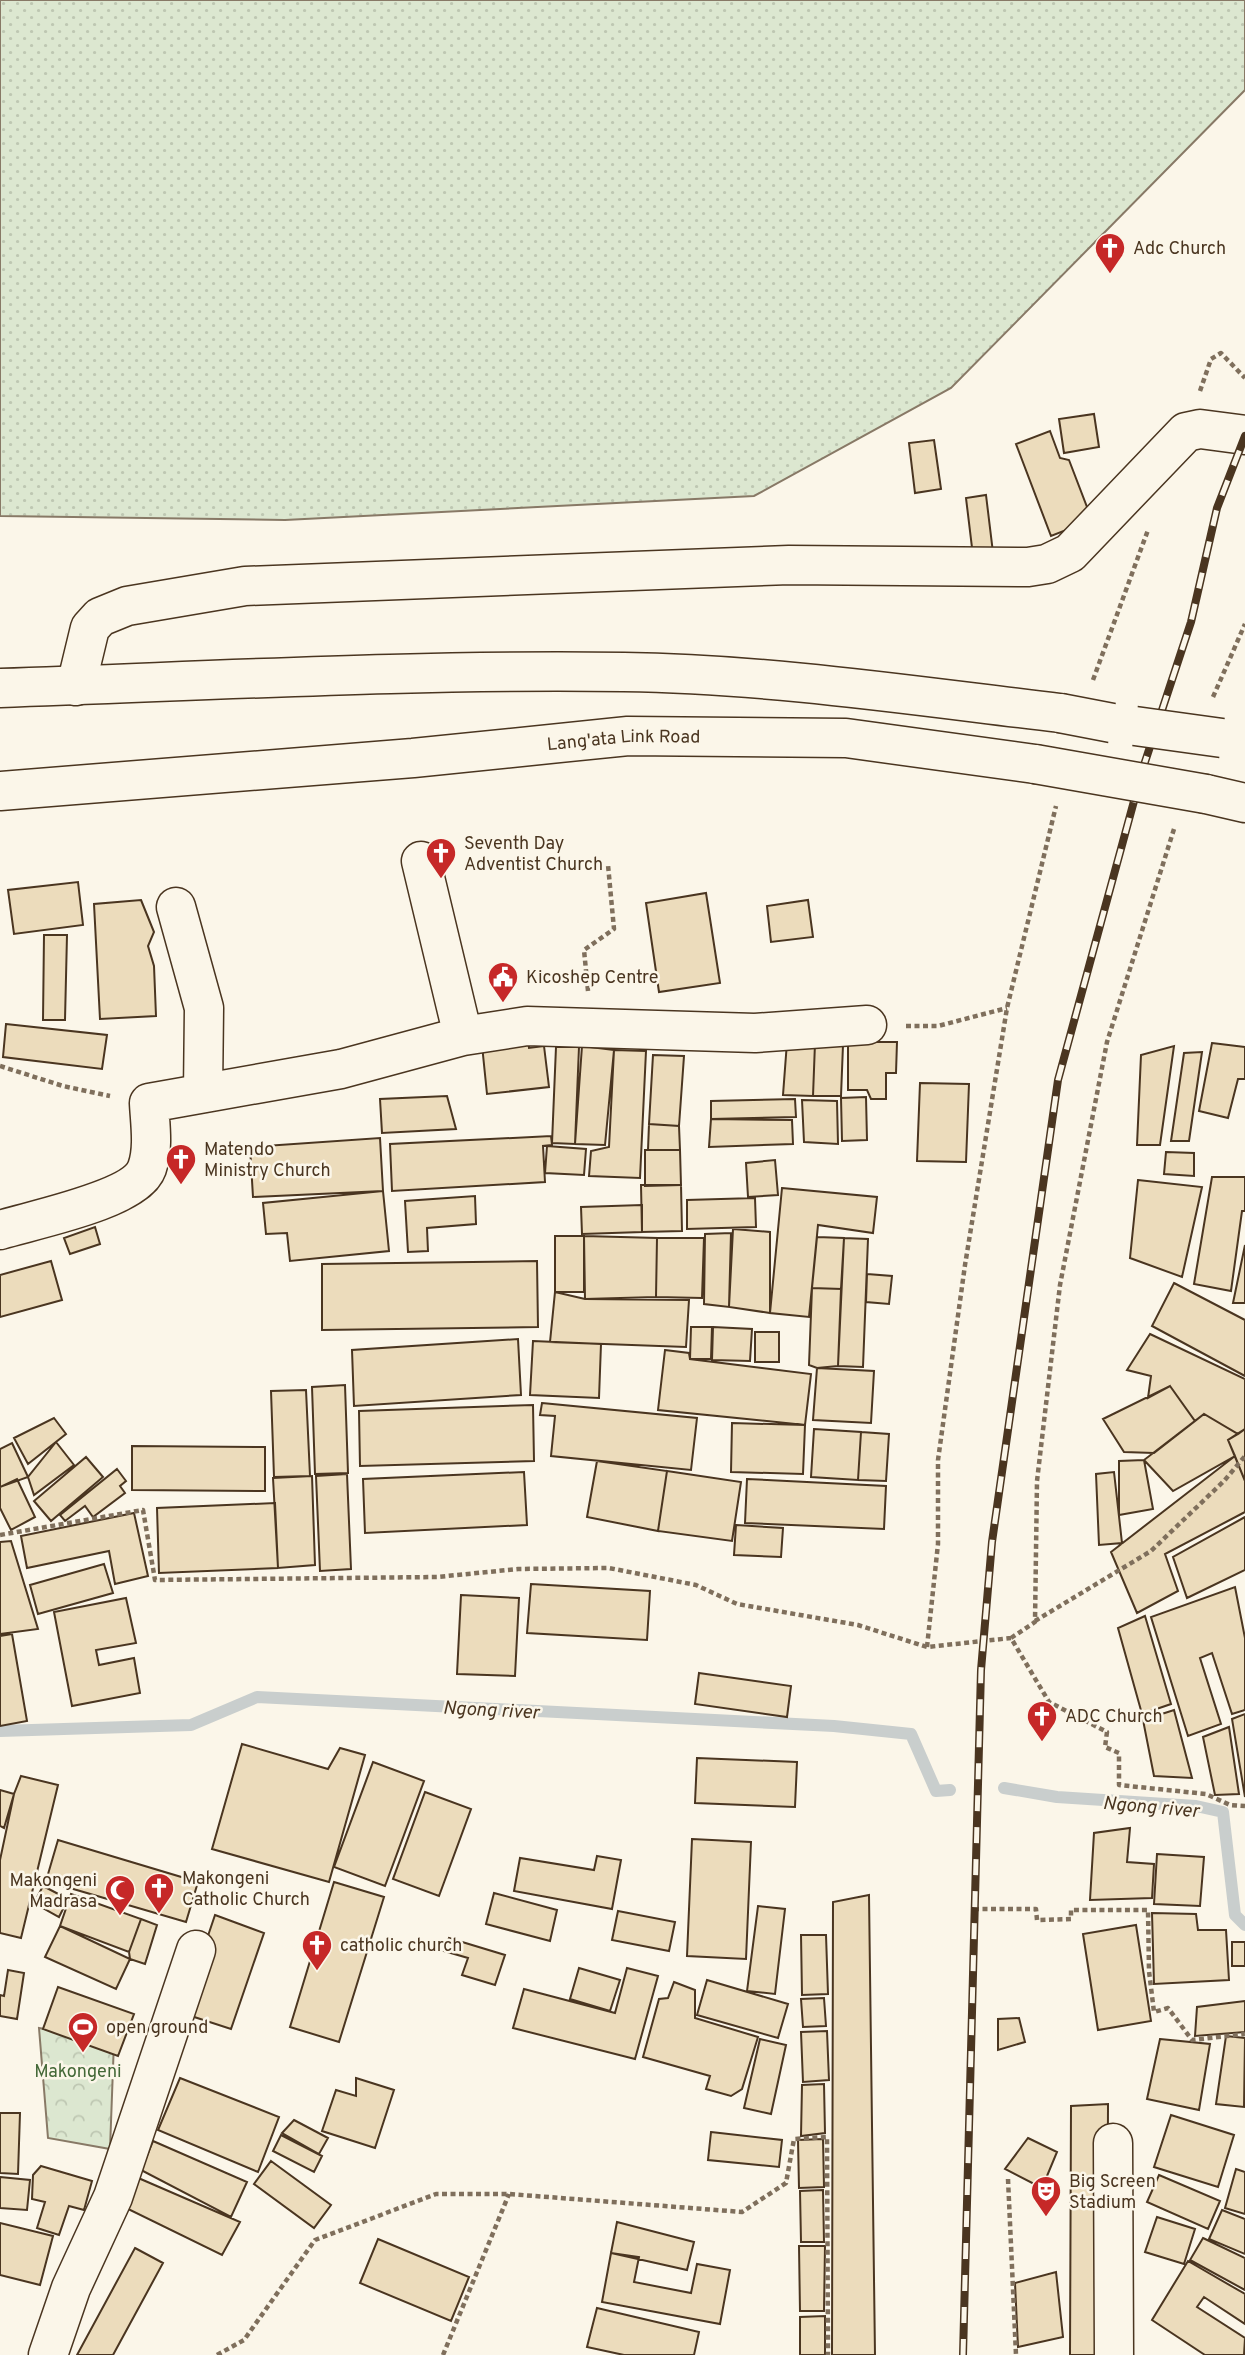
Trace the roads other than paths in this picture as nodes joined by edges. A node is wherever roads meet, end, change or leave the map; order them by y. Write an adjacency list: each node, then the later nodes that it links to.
1 (1245, 435): 2 (main road)
2 (76, 685): 3 (main road); 4 (main road, bridge)
3 (0, 688)
4 (1234, 740)
5 (0, 791): 6 (main road, Lang'ata Link Road, bridge)
6 (1245, 803)
7 (421, 861): 10 (main road)
8 (176, 908): 11 (main road)
9 (867, 1025): 10 (main road)
10 (463, 1036): 11 (main road)
11 (203, 1093): 12 (main road)
12 (0, 1230)
13 (196, 1950): 15 (main road)
14 (1113, 2143): 16 (main road)
15 (48, 2355)
16 (1114, 2355)

